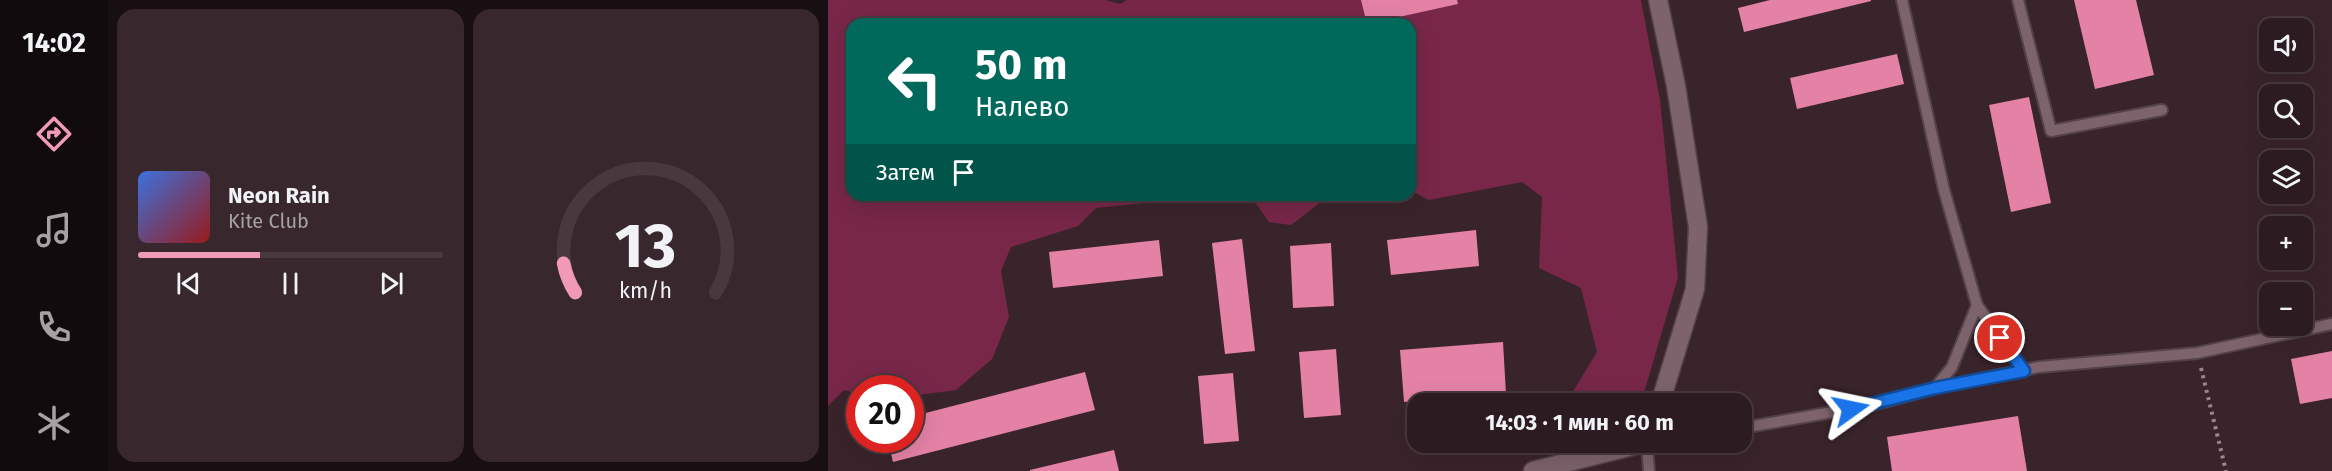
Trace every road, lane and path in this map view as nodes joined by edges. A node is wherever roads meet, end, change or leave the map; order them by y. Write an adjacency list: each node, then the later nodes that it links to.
1 (1658, 0): 10 (street)
2 (1902, 0): 5 (lane)
3 (2018, 0): 4 (lane)
4 (2162, 110)
5 (1977, 305): 8 (lane); 9 (lane)
6 (2332, 324): 7 (lane)
7 (2197, 353): 8 (lane); 16 (path)
8 (2024, 371): 9 (lane)
9 (1935, 388): 11 (lane)
10 (1663, 393)
11 (1752, 426)
12 (1610, 453): 14 (street)
13 (1651, 453): 15 (lane)
14 (1533, 471)
15 (1649, 471)
16 (2226, 471)

